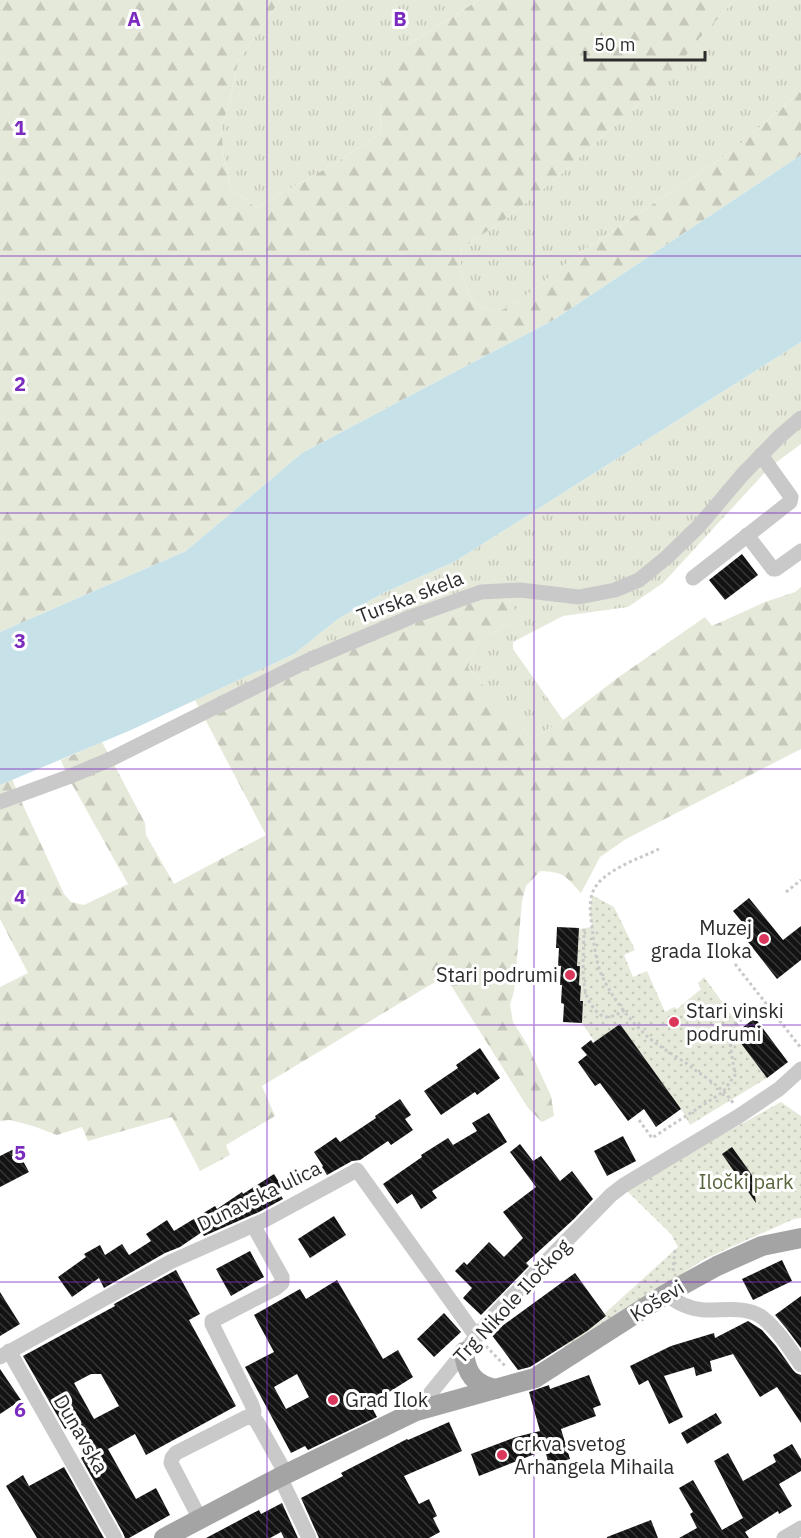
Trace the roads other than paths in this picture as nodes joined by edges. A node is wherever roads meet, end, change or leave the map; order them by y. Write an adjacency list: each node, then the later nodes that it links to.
1 (801, 418): 2 (street, Turska skela)
2 (761, 455): 3 (street); 6 (street, Turska skela)
3 (747, 535): 4 (street); 5 (street)
4 (801, 551)
5 (693, 578)
6 (0, 802)
7 (801, 1069): 11 (street, Trg Nikole Iločkog)
8 (253, 1225): 11 (street, Dunavska ulica); 13 (street, Dunavska ulica); 18 (street)
9 (801, 1238): 10 (main road, Koševi)
10 (666, 1294): 14 (street); 15 (main road, Koševi)
11 (477, 1336): 12 (street, Trg Nikole Iločkog)
12 (464, 1352): 16 (main road); 17 (street, Trg Nikole Iločkog)
13 (5, 1354): 22 (street, Dunavska)
14 (801, 1365)
15 (521, 1383): 16 (main road, Trg Nikole Iločkog)
16 (496, 1389): 17 (main road, Trg Nikole Iločkog)
17 (416, 1411): 19 (main road, Trg Nikole Iločkog)
18 (253, 1418): 19 (street); 20 (street)
19 (283, 1475): 20 (main road, Trg Nikole Iločkog); 24 (street)
20 (200, 1519): 23 (main road, Trg Nikole Iločkog)
21 (801, 1528): 25 (street)
22 (116, 1538)
23 (164, 1538)
24 (309, 1538)
25 (784, 1538)

